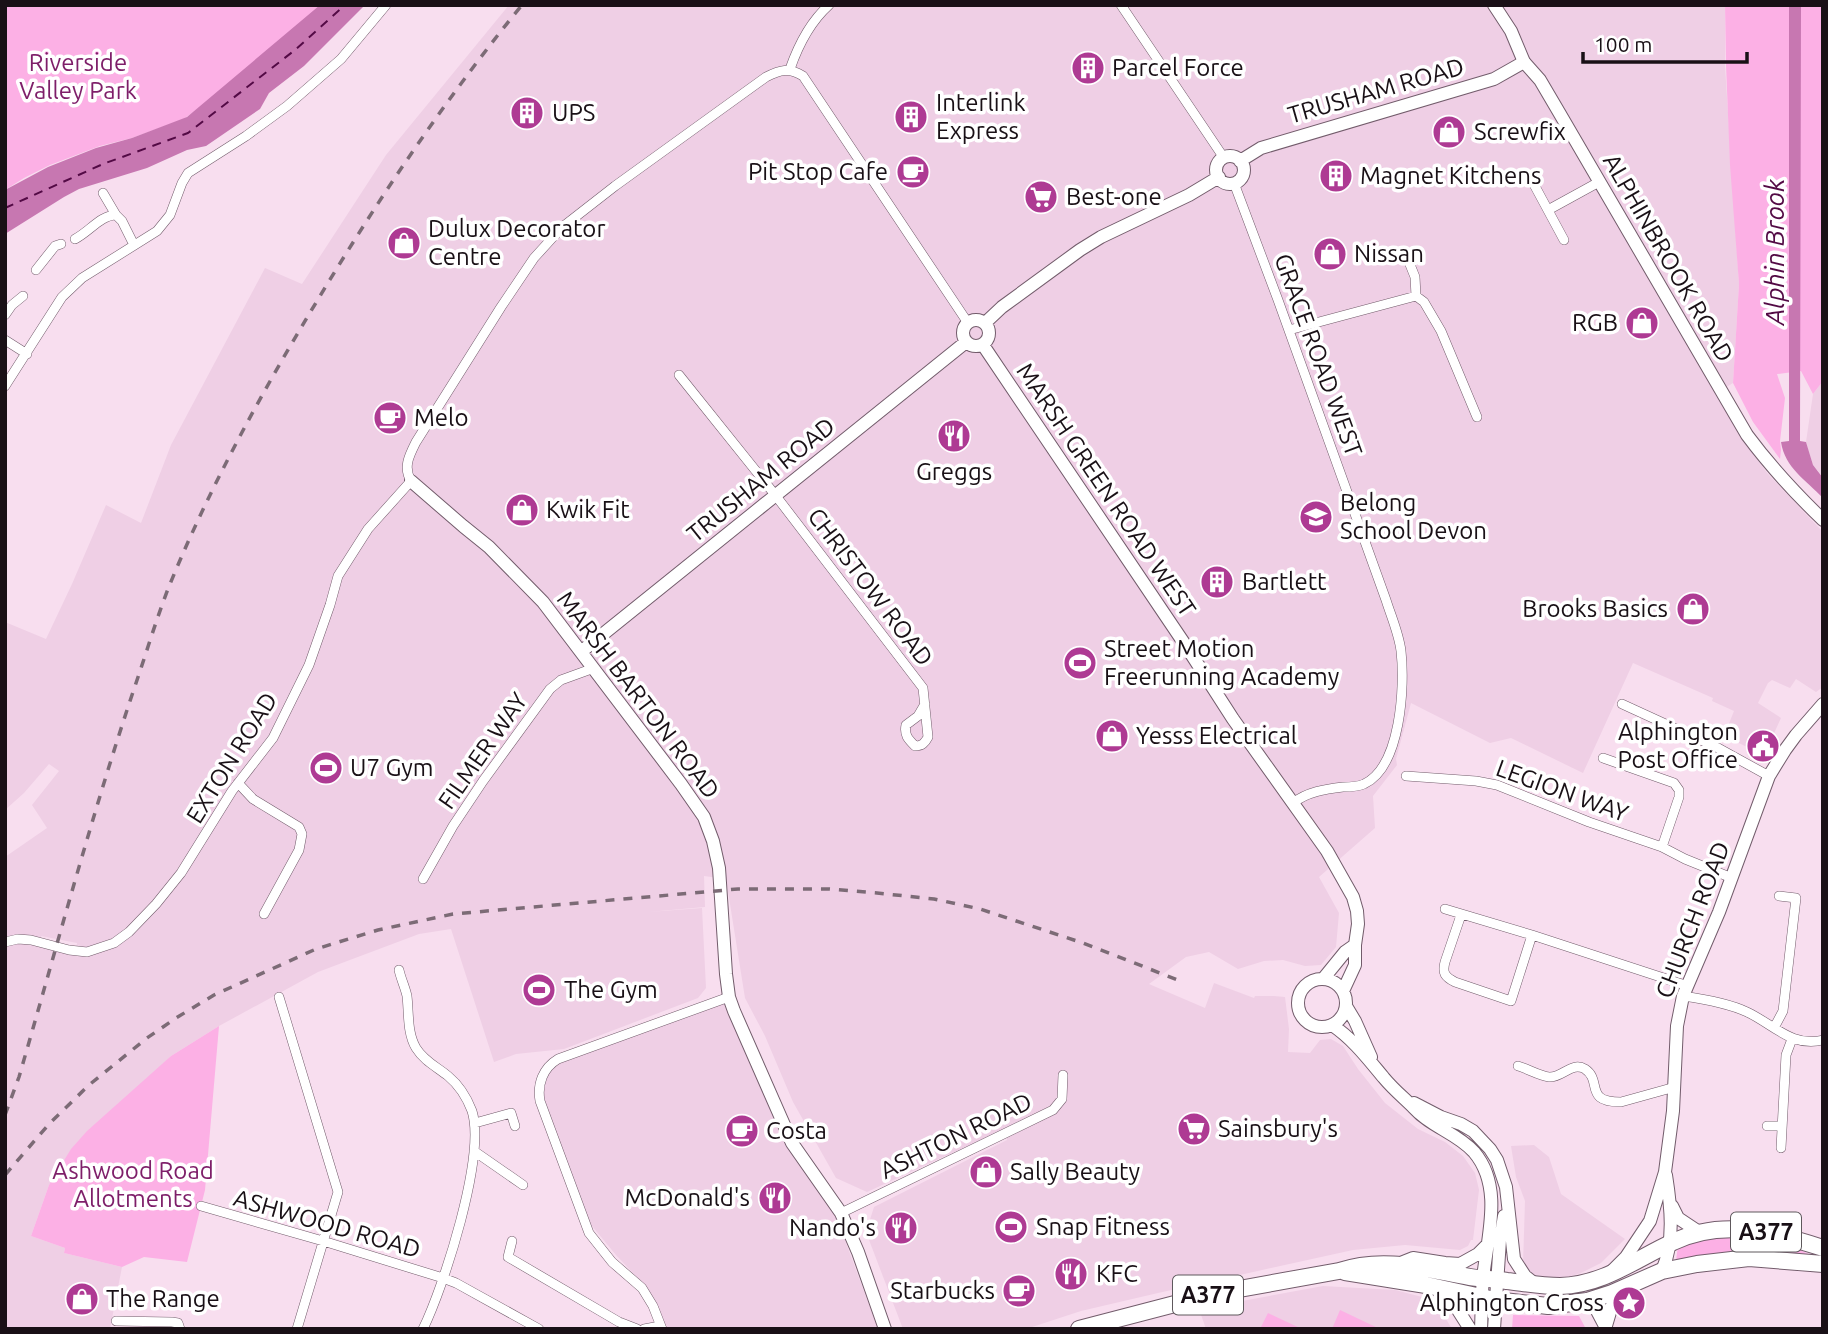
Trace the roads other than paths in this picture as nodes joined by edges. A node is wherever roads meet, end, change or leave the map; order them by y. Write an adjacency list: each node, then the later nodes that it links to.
1 (386, 5): 19 (street)
2 (828, 5): 6 (street)
3 (1121, 5): 7 (street)
4 (1494, 5): 5 (street, ALPHINBROOK ROAD)
5 (1524, 62): 8 (street, TRUSHAM ROAD); 11 (street, ALPHINBROOK ROAD)
6 (790, 69): 25 (street); 35 (street)
7 (1224, 158): 8 (street); 9 (street)
8 (1240, 160): 12 (street)
9 (1219, 177): 12 (street); 26 (street)
10 (1530, 177): 14 (street)
11 (1599, 181): 14 (street); 37 (street, ALPHINBROOK ROAD)
12 (1234, 183): 27 (street, GRACE ROAD WEST)
13 (103, 193): 15 (street)
14 (1548, 210): 17 (street)
15 (116, 215): 16 (street); 19 (street)
16 (75, 239)
17 (1564, 240)
18 (61, 244): 21 (street)
19 (134, 245): 31 (street)
20 (1409, 262): 23 (street)
21 (36, 270)
22 (23, 296): 24 (street)
23 (1416, 296): 27 (street); 34 (street)
24 (5, 315)
25 (968, 323): 26 (street); 29 (street)
26 (985, 323): 30 (street)
27 (1289, 330): 47 (street, GRACE ROAD WEST)
28 (5, 340): 31 (street)
29 (966, 342): 30 (street); 36 (street, TRUSHAM ROAD)
30 (983, 345): 47 (street, MARSH GREEN ROAD WEST)
31 (27, 354): 33 (street)
32 (679, 375): 36 (street, CHRISTOW ROAD)
33 (5, 386)
34 (1478, 417)
35 (411, 481): 38 (street, MARSH BARTON ROAD); 46 (street, EXTON ROAD)
36 (776, 496): 38 (street, TRUSHAM ROAD); 40 (street, CHRISTOW ROAD)
37 (1823, 520)
38 (582, 651): 39 (street, MARSH BARTON ROAD)
39 (594, 668): 50 (street, FILMER WAY); 63 (street, MARSH BARTON ROAD)
40 (925, 704)
41 (1622, 704): 45 (street)
42 (1823, 704): 45 (street, CHURCH ROAD)
43 (1603, 758): 48 (street, LEGION WAY)
44 (1406, 776): 48 (street, LEGION WAY)
45 (1769, 776): 49 (street, CHURCH ROAD)
46 (238, 783): 53 (street); 56 (street, EXTON ROAD)
47 (1293, 803): 57 (street, MARSH GREEN ROAD WEST)
48 (1662, 848): 49 (street, LEGION WAY)
49 (1732, 878): 61 (street, CHURCH ROAD)
50 (423, 879)
51 (1779, 896): 66 (street)
52 (1445, 909): 54 (street)
53 (264, 914)
54 (1461, 915): 55 (street); 55 (street)
55 (1532, 935): 61 (street)
56 (5, 942)
57 (1355, 945): 59 (street); 60 (street, MARSH GREEN ROAD WEST)
58 (399, 970): 74 (street)
59 (1324, 979): 60 (street); 65 (street)
60 (1343, 991): 64 (street)
61 (1685, 991): 66 (street); 72 (street, CHURCH ROAD)
62 (279, 997): 87 (street)
63 (729, 997): 85 (street, MARSH BARTON ROAD); 105 (street)
64 (1346, 1006): 65 (street); 70 (street)
65 (1332, 1025): 70 (street)
66 (1774, 1028): 67 (street)
67 (1792, 1039): 68 (street); 77 (street)
68 (1823, 1040)
69 (1518, 1066): 72 (street)
70 (1376, 1067): 73 (street)
71 (1063, 1075): 85 (street, ASHTON ROAD)
72 (1675, 1087): 80 (street, CHURCH ROAD)
73 (1404, 1098): 82 (street); 89 (street)
74 (475, 1123): 75 (street); 79 (street)
75 (515, 1126)
76 (1767, 1126): 77 (street)
77 (1781, 1126): 78 (street)
78 (1781, 1148)
79 (474, 1151): 81 (street); 97 (street)
80 (1665, 1172): 83 (street, CHURCH ROAD); 96 (street, CHURCH ROAD)
81 (523, 1185)
82 (1507, 1195): 98 (street); 99 (street)
83 (1670, 1202): 86 (street); 90 (street, CHURCH ROAD)
84 (201, 1206): 87 (street, ASHWOOD ROAD)
85 (841, 1213): 113 (street, MARSH BARTON ROAD)
86 (1699, 1232): 90 (highway, A377); 91 (highway, A377)
87 (323, 1241): 97 (street, ASHWOOD ROAD); 108 (street)
88 (512, 1241): 111 (street)
89 (1489, 1243): 92 (street); 98 (street)
90 (1670, 1243): 95 (street, CHURCH ROAD); 96 (highway, A377)
91 (1823, 1248)
92 (1397, 1264): 94 (highway, A377); 98 (highway, A377)
93 (1823, 1264): 95 (highway, A377)
94 (1339, 1271): 100 (highway, A377); 114 (highway, A377)
95 (1662, 1271): 101 (highway, A377)
96 (1607, 1276): 99 (highway, A377)
97 (443, 1278): 109 (street); 110 (street, ASHWOOD ROAD)
98 (1490, 1280): 99 (highway, A377); 102 (street)
99 (1535, 1284)
100 (1444, 1289): 102 (highway, A377); 115 (street)
101 (1622, 1289): 103 (highway, A377); 106 (street)
102 (1489, 1299): 103 (highway, A377); 116 (street); 117 (street)
103 (1587, 1301): 106 (street)
104 (116, 1321): 107 (street)
105 (661, 1327): 112 (street)
106 (1605, 1327)
107 (180, 1329)
108 (297, 1329)
109 (423, 1329)
110 (538, 1329)
111 (637, 1329)
112 (644, 1329)
113 (885, 1329)
114 (1079, 1329)
115 (1470, 1329)
116 (1481, 1329)
117 (1494, 1329)

